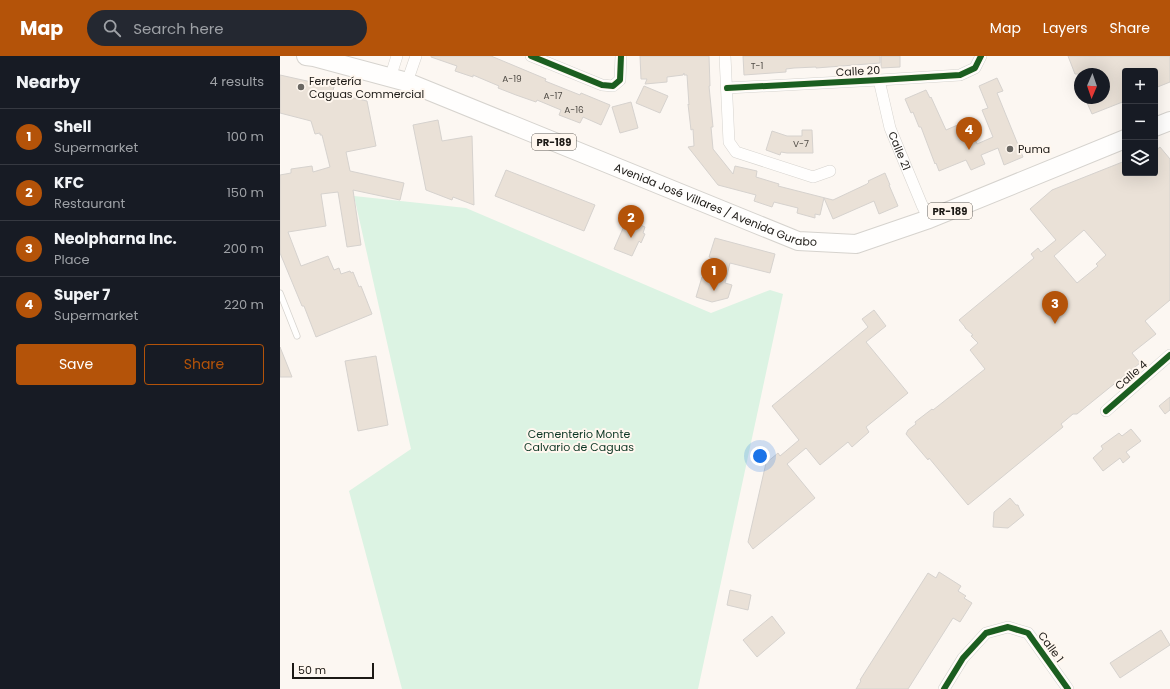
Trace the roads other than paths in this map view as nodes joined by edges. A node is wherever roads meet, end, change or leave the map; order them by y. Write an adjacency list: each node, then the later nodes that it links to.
1 (306, 56): 8 (main road, Avenida José Villares / Avenida Gurabo / PR-189)
2 (397, 56): 8 (street)
3 (416, 56): 10 (street)
4 (531, 56): 5 (street)
5 (621, 56)
6 (725, 56): 11 (street)
7 (982, 56): 9 (street, Calle 20)
8 (390, 78): 10 (main road, Avenida José Villares / Avenida Gurabo / PR-189)
9 (879, 80): 11 (street, Calle 20); 16 (street, Calle 21)
10 (407, 82): 16 (main road, Avenida José Villares / Avenida Gurabo / PR-189)
11 (727, 88): 15 (street)
12 (1170, 121): 13 (main road)
13 (1158, 126)
14 (1123, 140): 16 (main road, Avenida José Villares / Avenida Gurabo / PR-189)
15 (830, 171)
16 (929, 219)
17 (280, 292): 18 (lane)
18 (297, 336)
19 (1170, 355): 20 (street, Calle 4)
20 (1106, 410)
21 (944, 689): 22 (street, Calle 1)
22 (1068, 689)

